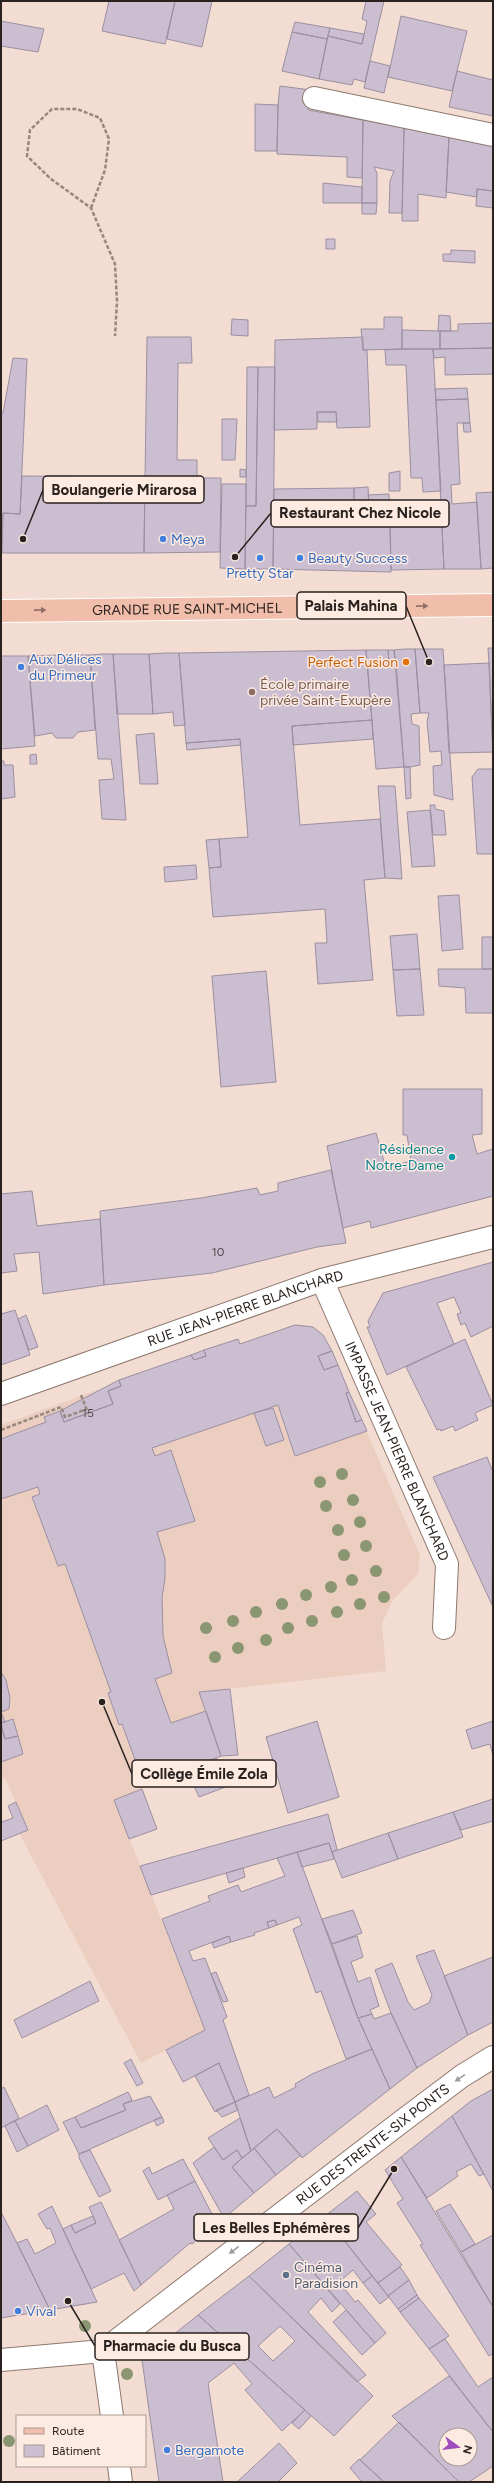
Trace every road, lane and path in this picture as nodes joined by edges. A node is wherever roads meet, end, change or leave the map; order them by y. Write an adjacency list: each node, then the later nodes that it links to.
1 (314, 98): 2 (street)
2 (493, 135)
3 (91, 208): 3 (path); 4 (path)
4 (115, 336)
5 (493, 605): 6 (main road, GRANDE RUE SAINT-MICHEL, one-way to 5)
6 (1, 611)
7 (493, 1237): 8 (street, RUE JEAN-PIERRE BLANCHARD)
8 (322, 1280): 9 (street, RUE JEAN-PIERRE BLANCHARD); 14 (street, IMPASSE JEAN-PIERRE BLANCHARD)
9 (1, 1394)
10 (81, 1395): 11 (path)
11 (87, 1409): 12 (path); 13 (path)
12 (88, 1413)
13 (1, 1430)
14 (444, 1628)
15 (493, 2057): 16 (street, RUE DES TRENTE-SIX PONTS, one-way to 16)
16 (103, 2351): 17 (street); 18 (street)
17 (1, 2360)
18 (112, 2415)
19 (119, 2467): 20 (street)
20 (121, 2482)

